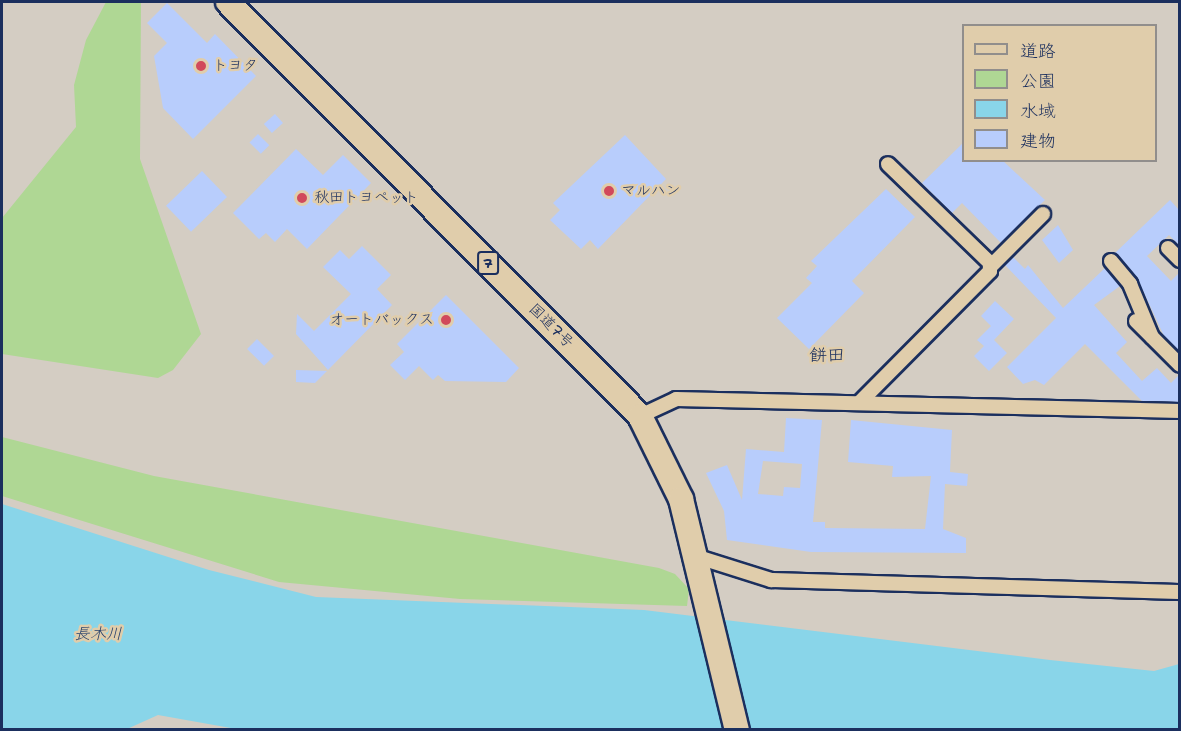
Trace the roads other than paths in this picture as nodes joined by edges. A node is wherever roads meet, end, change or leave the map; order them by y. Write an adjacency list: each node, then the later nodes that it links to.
1 (228, 2): 13 (highway, 国道7号 / 7)
2 (888, 164): 7 (street)
3 (1043, 214): 7 (street)
4 (1168, 248): 5 (street)
5 (1179, 260)
6 (1111, 261): 9 (street)
7 (990, 267): 11 (street)
8 (1136, 321): 9 (street)
9 (1152, 337): 10 (street)
10 (1179, 364)
11 (860, 403): 12 (street); 13 (street)
12 (1179, 411)
13 (640, 416): 14 (highway, 国道7号 / 7)
14 (700, 565): 15 (street); 16 (highway, 国道7号 / 7)
15 (1179, 592)
16 (737, 729)

